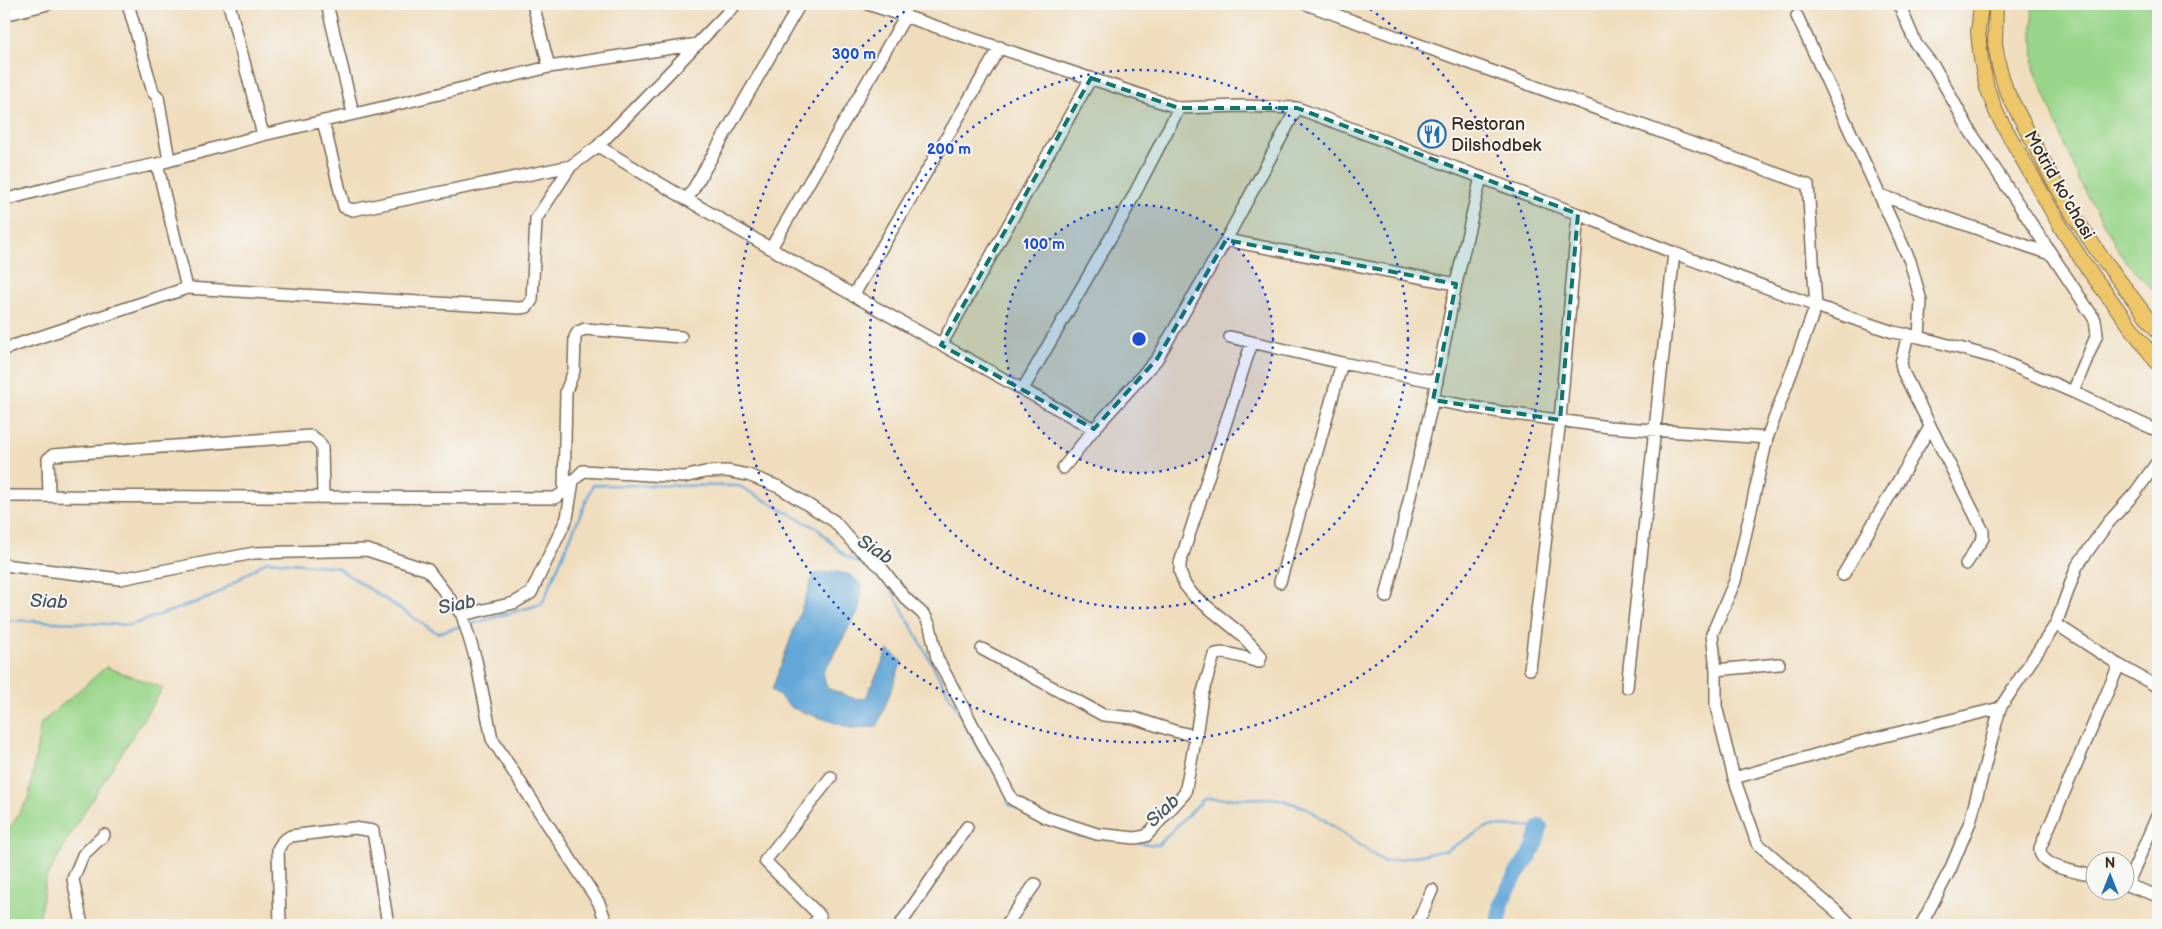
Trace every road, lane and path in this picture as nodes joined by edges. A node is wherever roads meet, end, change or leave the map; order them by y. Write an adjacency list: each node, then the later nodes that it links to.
1 (48, 4): 13 (street)
2 (128, 4): 26 (street)
3 (229, 4): 24 (street)
4 (327, 4): 22 (street)
5 (533, 4): 18 (street)
6 (736, 4): 16 (street)
7 (800, 4): 32 (street)
8 (868, 4): 14 (street)
9 (1306, 4): 41 (street)
10 (1899, 4): 37 (street)
11 (1981, 4): 50 (main road, Motrid ko'chasi)
12 (1996, 4): 42 (main road, Motrid ko'chasi)
13 (4, 15)
14 (906, 15): 17 (street); 35 (street)
15 (1797, 16): 30 (street)
16 (698, 44): 18 (street); 25 (street)
17 (1000, 47): 19 (street); 40 (street)
18 (548, 67): 22 (street)
19 (1091, 78): 20 (street); 47 (street)
20 (1179, 108): 21 (street); 52 (street)
21 (1297, 108): 29 (street); 34 (street)
22 (353, 113): 23 (street)
23 (323, 122): 24 (street); 28 (street)
24 (263, 135): 26 (street)
25 (598, 146): 28 (street); 32 (street)
26 (169, 160): 27 (street)
27 (157, 164): 31 (street); 39 (street)
28 (570, 166): 39 (street)
29 (1481, 177): 33 (street); 38 (street)
30 (1880, 195): 37 (street); 43 (street)
31 (4, 200)
32 (686, 200): 35 (street)
33 (1578, 214): 36 (street); 55 (street)
34 (1226, 240): 38 (street); 57 (street)
35 (771, 248): 40 (street)
36 (1674, 253): 41 (street); 58 (street)
37 (2050, 254): 53 (street)
38 (1456, 284): 51 (street)
39 (187, 288): 48 (street)
40 (853, 296): 47 (street)
41 (1816, 306): 43 (street); 60 (street)
42 (2158, 332)
43 (1913, 336): 53 (street); 56 (street)
44 (680, 337): 63 (street)
45 (1230, 337): 46 (street)
46 (1252, 342): 49 (street); 82 (street)
47 (941, 345): 52 (street)
48 (4, 349)
49 (1342, 363): 51 (street); 70 (street)
50 (2158, 364)
51 (1437, 382): 54 (street)
52 (1023, 389): 57 (street)
53 (2073, 392): 59 (street)
54 (1433, 400): 55 (street); 71 (street)
55 (1560, 420): 58 (street); 77 (street)
56 (1930, 427): 67 (street); 69 (street)
57 (1094, 429): 62 (street)
58 (1654, 430): 60 (street); 79 (street)
59 (2158, 432)
60 (1767, 438): 78 (street)
61 (2158, 461): 73 (street)
62 (1063, 468)
63 (570, 476): 66 (street); 72 (street); 82 (street)
64 (4, 496): 65 (street)
65 (49, 496): 66 (street); 66 (street)
66 (323, 497)
67 (1966, 564)
68 (4, 565): 72 (street)
69 (1843, 575)
70 (1280, 582)
71 (1386, 597)
72 (462, 615): 97 (street)
73 (2056, 624): 76 (street); 81 (street)
74 (982, 649): 82 (street)
75 (1779, 664): 78 (street)
76 (2119, 665): 80 (street); 89 (street)
77 (1530, 669)
78 (1716, 670): 84 (street)
79 (1627, 687)
80 (2158, 687)
81 (2000, 708): 84 (street); 103 (street)
82 (1196, 736)
83 (831, 777): 98 (street)
84 (1734, 778): 102 (street)
85 (2158, 814): 88 (street)
86 (967, 827): 99 (street)
87 (104, 834): 94 (street)
88 (2134, 867)
89 (2084, 873)
90 (1035, 884): 100 (street)
91 (2134, 888): 93 (street)
92 (1432, 890): 101 (street)
93 (2158, 896)
94 (82, 925)
95 (280, 925): 96 (street)
96 (388, 925)
97 (607, 925)
98 (813, 925)
99 (900, 925)
100 (1006, 925)
101 (1416, 925)
102 (1851, 925)
103 (1921, 925)

